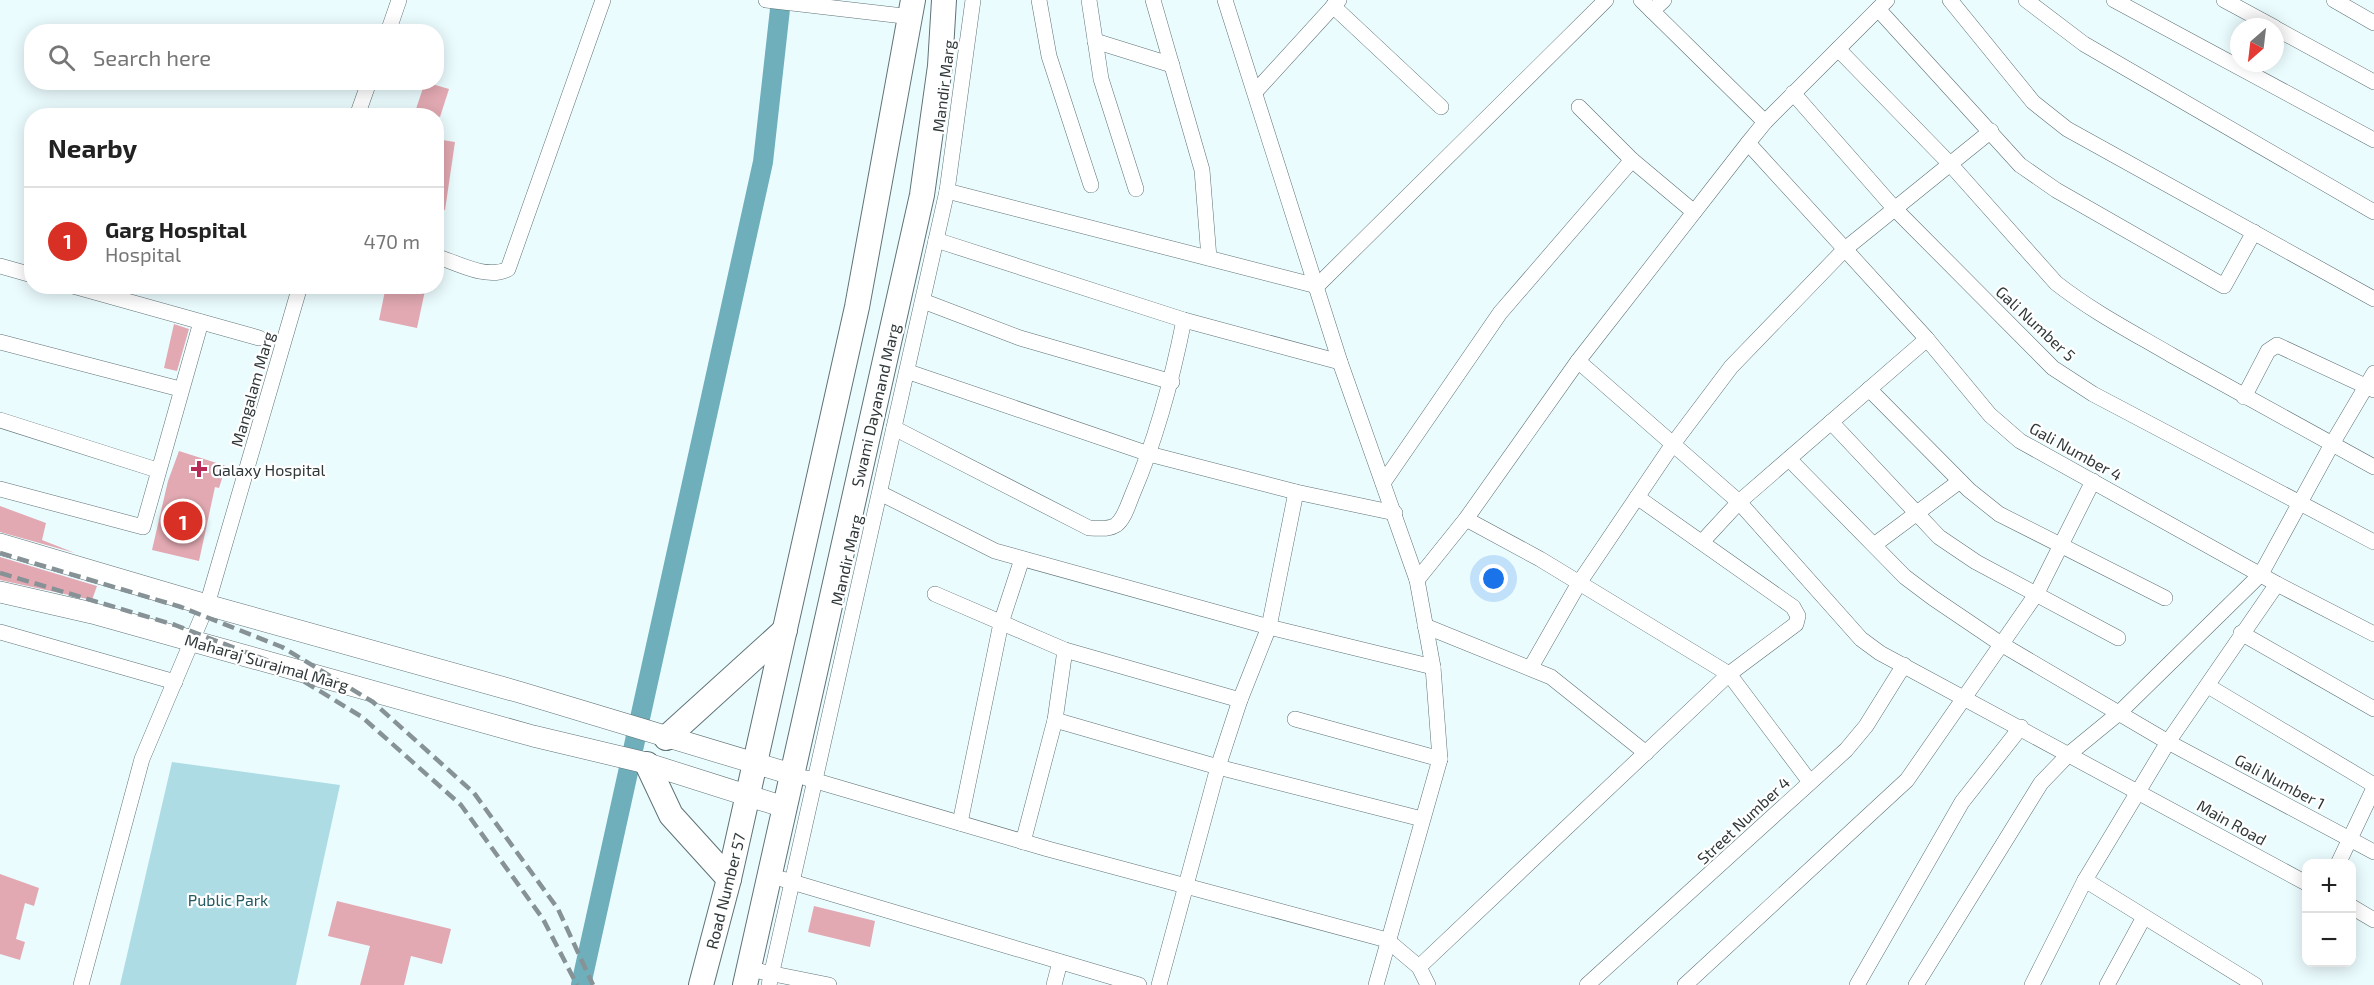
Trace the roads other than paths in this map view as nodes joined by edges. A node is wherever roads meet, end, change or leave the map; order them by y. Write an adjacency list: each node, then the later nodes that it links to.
1 (399, 0): 2 (street); 23 (street)
2 (405, 0)
3 (603, 0): 51 (street)
4 (766, 0): 20 (street)
5 (944, 0): 140 (main road, Swami Dayanand Marg)
6 (973, 0): 43 (street, Mandir Marg)
7 (1039, 0): 41 (street)
8 (1089, 0): 25 (street)
9 (1153, 0): 27 (street)
10 (1225, 0): 30 (street)
11 (1606, 0): 54 (street)
12 (1950, 0): 47 (street)
13 (2026, 0): 46 (street)
14 (2114, 0): 37 (street)
15 (2224, 0): 21 (street)
16 (2334, 0): 22 (street)
17 (1336, 3): 30 (street); 32 (street)
18 (1653, 4): 35 (street)
19 (1882, 5): 26 (street); 36 (street)
20 (913, 8): 111 (main road)
21 (2257, 18)
22 (2374, 23)
23 (390, 24)
24 (2284, 32): 28 (street)
25 (1095, 40): 27 (street); 42 (street)
26 (1838, 49): 31 (street); 40 (street)
27 (1172, 65): 50 (street)
28 (2374, 82)
29 (366, 90): 34 (street)
30 (1255, 92): 54 (street)
31 (1793, 93): 35 (street); 44 (street, Gali Number 5)
32 (1441, 107)
33 (1579, 107): 39 (street)
34 (360, 108)
35 (1765, 122): 38 (street)
36 (1991, 131): 40 (street); 47 (street)
37 (2373, 138)
38 (1748, 142): 45 (street); 49 (street, Gali Number 4)
39 (1632, 160): 45 (street); 83 (street)
40 (1951, 165): 44 (street); 71 (street)
41 (1091, 184)
42 (1136, 189)
43 (948, 191): 48 (street, Mandir Marg); 50 (street)
44 (1894, 208): 49 (street); 88 (street, Gali Number 5)
45 (1694, 212): 64 (street)
46 (2374, 212)
47 (2254, 232): 57 (street)
48 (936, 240): 58 (street, Mandir Marg); 59 (street)
49 (1845, 249): 62 (street, Gali Number 4); 75 (street)
50 (1209, 258): 54 (street)
51 (444, 259)
52 (0, 266): 53 (street)
53 (24, 273)
54 (1317, 286): 65 (street)
55 (101, 294): 60 (street)
56 (298, 294): 107 (street, Mangalam Marg)
57 (2374, 299)
58 (923, 301): 66 (street, Mandir Marg); 67 (street)
59 (1184, 320): 65 (street); 67 (street)
60 (201, 322): 61 (street); 69 (street)
61 (259, 338)
62 (1927, 339): 70 (street); 82 (street, Gali Number 4)
63 (0, 342): 69 (street)
64 (1578, 361): 75 (street, Main Road); 92 (street)
65 (1340, 362): 83 (street)
66 (909, 372): 74 (street, Mandir Marg); 77 (street)
67 (1172, 382): 77 (street)
68 (2372, 383): 71 (street); 76 (street)
69 (180, 389): 80 (street)
70 (1869, 389): 73 (street); 81 (street)
71 (2244, 397): 76 (street)
72 (0, 420): 80 (street)
73 (1831, 422): 78 (street); 91 (street)
74 (894, 428): 77 (street); 86 (street, Mandir Marg)
75 (1673, 444): 87 (street); 89 (street, Main Road)
76 (2332, 444): 79 (street); 88 (street)
77 (1149, 454): 85 (street)
78 (1789, 459): 89 (street); 97 (street, Gali Number 1)
79 (2374, 467)
80 (158, 470): 84 (street)
81 (1960, 481): 91 (street); 95 (street)
82 (2093, 481): 95 (street); 99 (street, Gali Number 4)
83 (1383, 483): 90 (street)
84 (0, 489)
85 (1296, 492): 90 (street); 110 (street)
86 (880, 493): 98 (street); 141 (street, Mandir Marg)
87 (1637, 497): 93 (street); 101 (street)
88 (2301, 501): 94 (street, Gali Number 5); 99 (street)
89 (1739, 502): 93 (street); 119 (street, Main Road)
90 (1395, 513): 100 (street)
91 (1917, 513): 97 (street); 104 (street)
92 (1466, 519): 100 (street); 101 (street)
93 (1702, 542): 122 (street)
94 (2374, 542)
95 (2061, 543): 104 (street); 106 (street)
96 (0, 544): 107 (main road)
97 (1874, 545): 117 (street, Gali Number 1)
98 (1022, 559): 108 (street); 110 (street)
99 (2261, 574): 102 (street, Gali Number 4); 128 (street)
100 (1417, 580): 109 (street)
101 (1579, 583): 121 (street); 122 (street)
102 (2277, 584): 113 (street); 114 (street, Gali Number 4)
103 (0, 592): 116 (main road, Maharaj Surajmal Marg)
104 (2037, 593): 115 (street); 117 (street)
105 (935, 594): 108 (street)
106 (2165, 598)
107 (207, 605): 116 (street, Mangalam Marg); 132 (main road)
108 (1001, 623): 118 (street); 148 (street)
109 (1425, 626): 120 (street); 121 (street)
110 (1269, 627): 120 (street); 126 (street)
111 (785, 630): 132 (main road); 138 (main road)
112 (0, 632): 123 (street)
113 (2241, 633): 124 (street); 127 (street)
114 (2374, 634)
115 (2118, 638)
116 (193, 641): 123 (street, Mangalam Marg); 137 (main road, Maharaj Surajmal Marg)
117 (2001, 644): 125 (street); 128 (street, Gali Number 1)
118 (1065, 650): 126 (street); 130 (street)
119 (1904, 665): 125 (street, Main Road); 142 (street, Street Number 4)
120 (1433, 667): 136 (street)
121 (1531, 667): 134 (street)
122 (1729, 674): 134 (street); 142 (street)
123 (175, 682): 166 (street, Mangalam Marg)
124 (2208, 686): 133 (street); 143 (street)
125 (1966, 699): 131 (street, Main Road); 175 (street)
126 (1240, 700): 139 (street)
127 (2374, 709)
128 (2119, 713): 133 (street, Gali Number 1); 135 (street)
129 (1295, 719): 136 (street)
130 (1055, 720): 139 (street); 150 (street)
131 (2021, 727): 135 (street, Main Road); 176 (street)
132 (666, 738): 138 (main road)
133 (2168, 742): 144 (street); 149 (street, Gali Number 1)
134 (1646, 753): 164 (street)
135 (2069, 753): 144 (street, Main Road); 177 (street)
136 (1440, 759): 147 (street)
137 (645, 763): 145 (main road, Maharaj Surajmal Marg); 154 (main road)
138 (755, 764): 140 (main road); 145 (main road)
139 (1218, 767): 147 (street); 158 (street)
140 (791, 774): 141 (street); 146 (main road, Swami Dayanand Marg)
141 (815, 781): 148 (street); 157 (street, Mandir Marg)
142 (1810, 782): 174 (street, Street Number 4)
143 (2374, 787): 149 (street)
144 (2140, 792): 155 (street); 156 (street, Main Road)
145 (748, 796): 146 (main road, Maharaj Surajmal Marg); 154 (main road, Road Number 57)
146 (784, 807): 153 (main road)
147 (1422, 819): 162 (street)
148 (960, 823): 150 (street)
149 (2350, 839): 151 (street, Gali Number 1); 152 (street)
150 (1023, 842): 158 (street)
151 (2374, 852)
152 (2340, 859)
153 (768, 875): 157 (street); 165 (main road)
154 (729, 879): 167 (main road, Road Number 57)
155 (2085, 880): 160 (street); 178 (street)
156 (2302, 880)
157 (792, 882): 163 (street); 165 (street, Mandir Marg)
158 (1185, 886): 162 (street); 171 (street)
159 (2356, 909): 161 (street)
160 (2144, 917): 179 (street); 180 (street)
161 (2374, 920)
162 (1387, 940): 164 (street); 172 (street)
163 (1060, 962): 169 (street); 170 (street)
164 (1419, 967): 173 (street)
165 (759, 978): 168 (street)
166 (81, 985)
167 (701, 985)
168 (829, 985)
169 (1054, 985)
170 (1139, 985)
171 (1159, 985)
172 (1376, 985)
173 (1428, 985)
174 (1587, 985)
175 (1685, 985)
176 (1857, 985)
177 (1916, 985)
178 (2032, 985)
179 (2107, 985)
180 (2255, 985)

